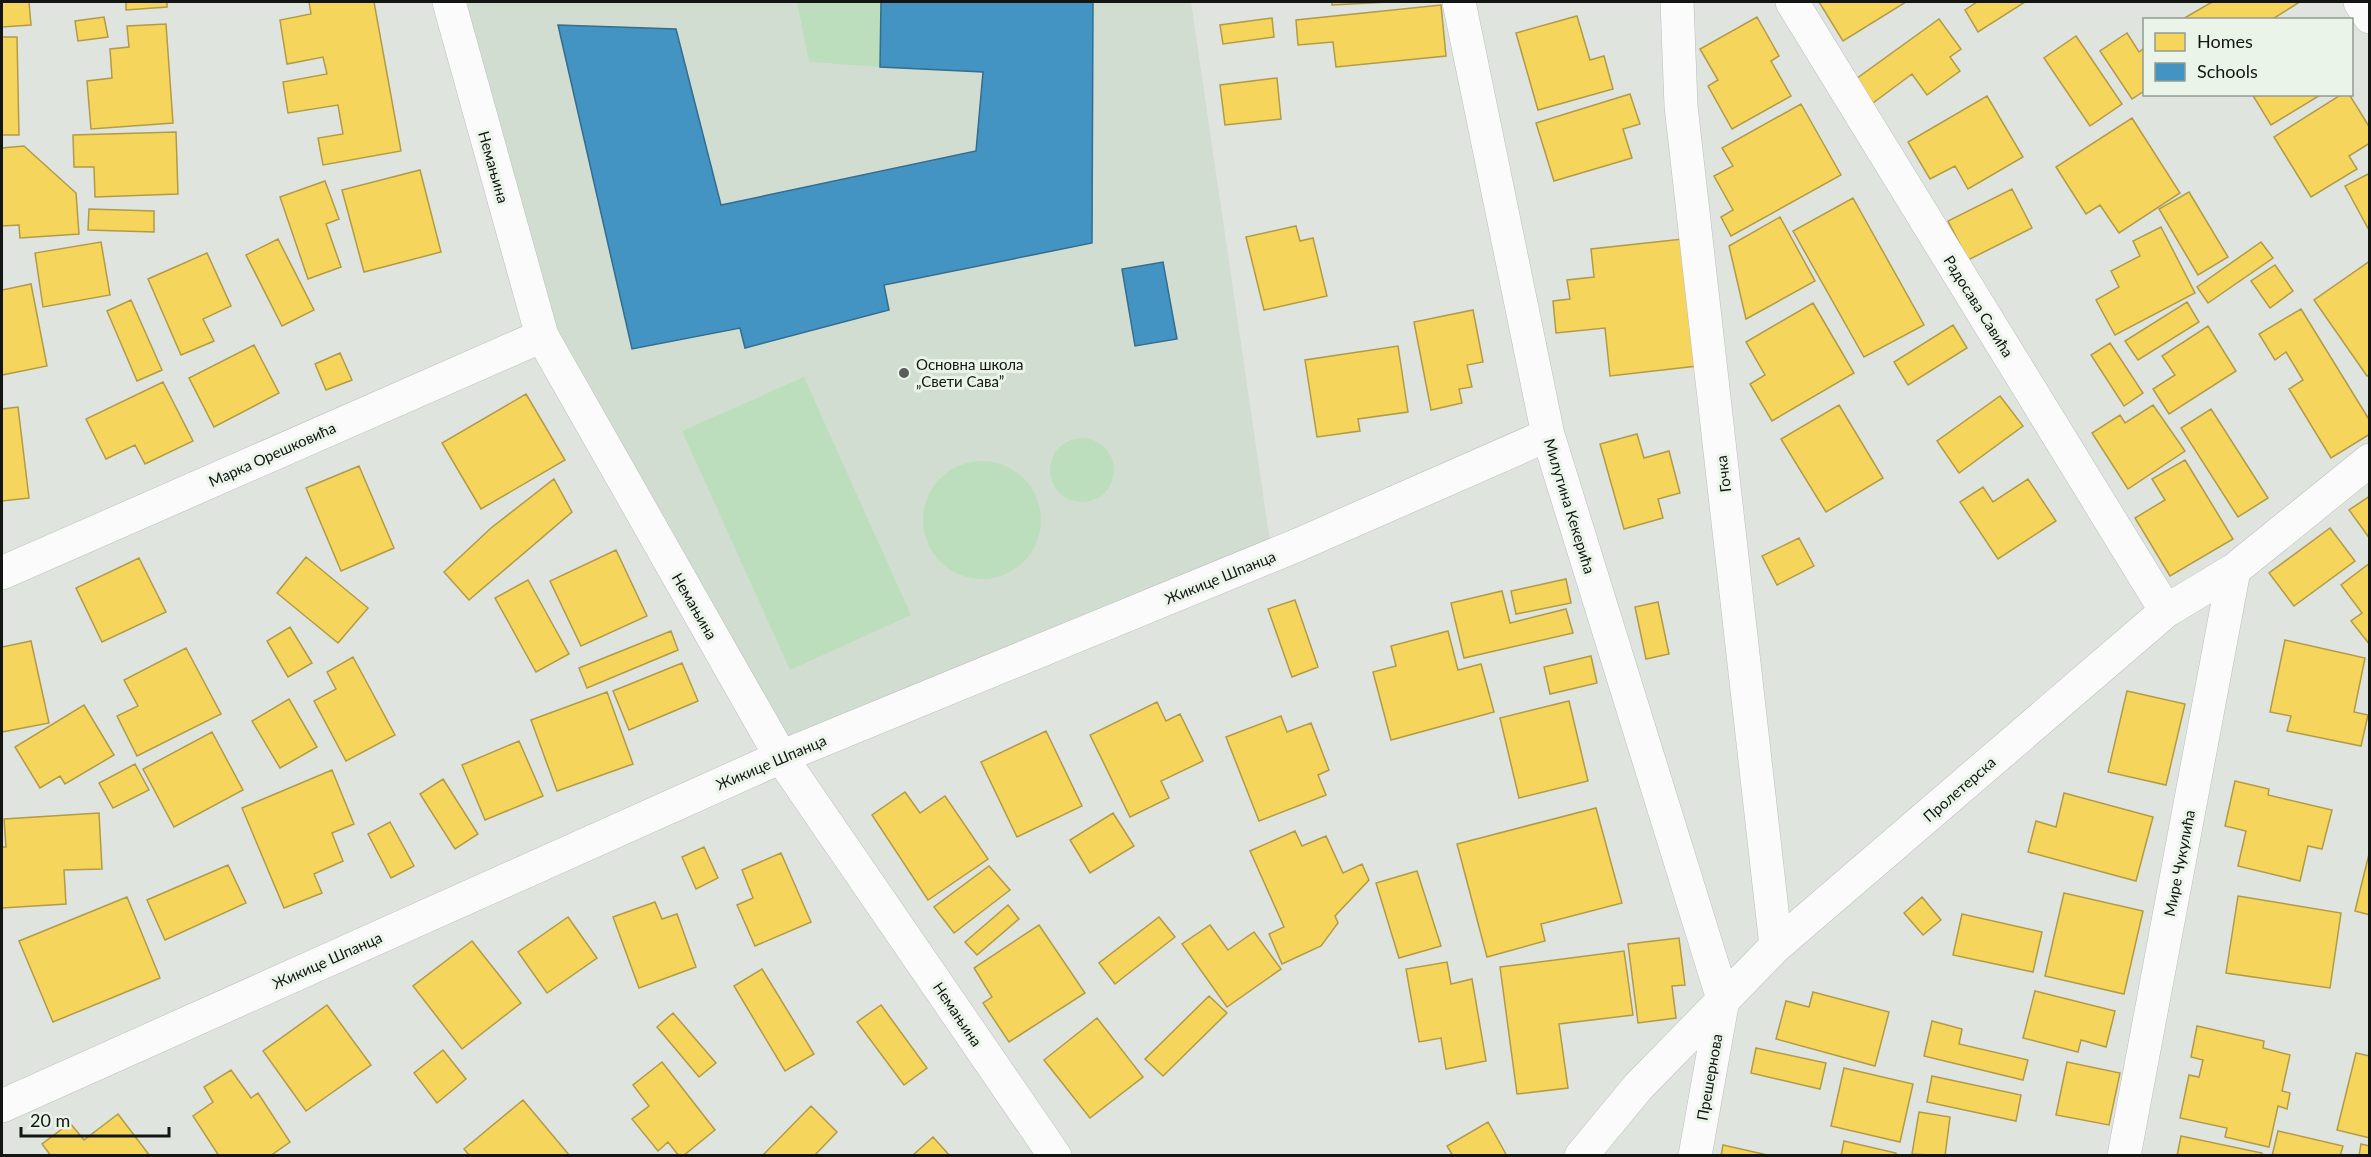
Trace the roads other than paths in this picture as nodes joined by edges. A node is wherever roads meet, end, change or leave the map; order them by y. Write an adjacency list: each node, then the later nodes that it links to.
1 (449, 2): 7 (street, Немањина)
2 (1459, 2): 8 (street, Милутина Кекерића)
3 (1677, 2): 14 (street, Гочка)
4 (1792, 2): 12 (street, Радосава Савића)
5 (2360, 2): 6 (street)
6 (2370, 17)
7 (542, 336): 11 (street, Марка Орешковића); 13 (street, Немањина)
8 (1548, 435): 13 (street, Жикице Шпанца); 15 (street, Милутина Кекерића)
9 (2370, 460): 10 (street, Пролетерска)
10 (2234, 570): 12 (street, Пролетерска); 20 (street, Мире Чукулића)
11 (2, 573)
12 (2166, 611): 14 (street, Пролетерска)
13 (781, 757): 16 (street, Жикице Шпанца); 17 (street, Немањина)
14 (1776, 946): 15 (street, Пролетерска)
15 (1723, 999): 18 (street, Пролетерска); 19 (street, Прешернова)
16 (2, 1106)
17 (1055, 1155)
18 (1581, 1155)
19 (1695, 1155)
20 (2124, 1155)

